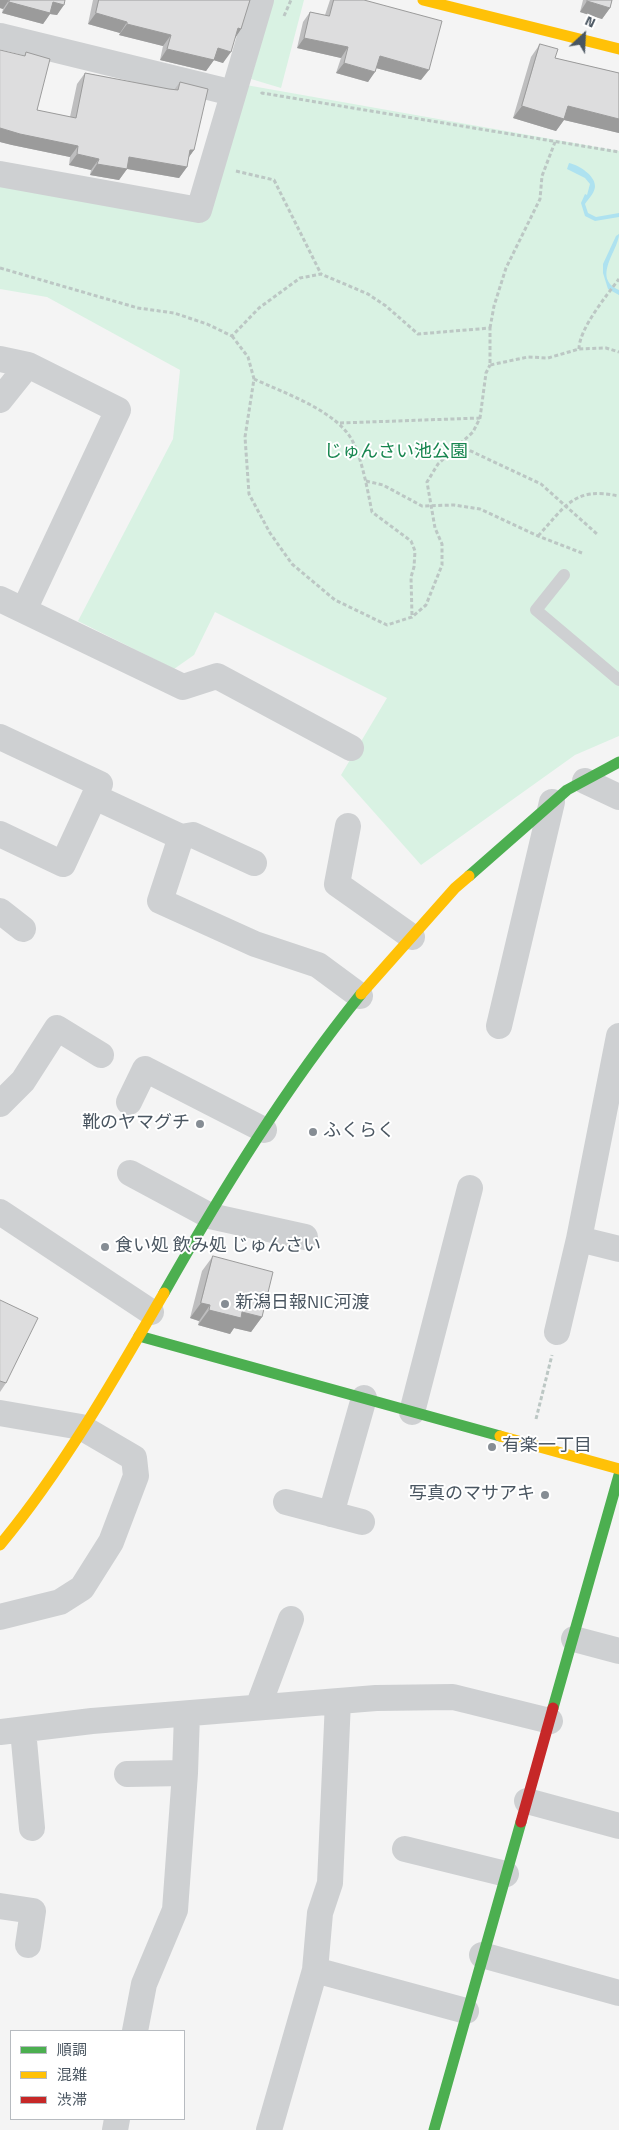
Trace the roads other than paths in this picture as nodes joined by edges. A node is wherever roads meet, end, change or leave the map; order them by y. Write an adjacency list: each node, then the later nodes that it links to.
1 (261, 0): 5 (street)
2 (423, 0): 4 (street)
3 (0, 36): 5 (street)
4 (619, 49)
5 (233, 93): 6 (street)
6 (0, 174)
7 (0, 359): 8 (street)
8 (28, 365): 9 (street); 12 (street)
9 (0, 400)
10 (564, 574): 13 (lane)
11 (0, 599): 12 (street)
12 (24, 610): 15 (street)
13 (619, 680)
14 (0, 737): 18 (street)
15 (351, 748)
16 (619, 762): 17 (street)
17 (585, 780): 19 (street); 20 (street)
18 (95, 797): 22 (street); 23 (street)
19 (619, 797)
20 (552, 802): 27 (street); 29 (street)
21 (348, 826): 27 (street)
22 (0, 834)
23 (181, 837): 24 (street); 28 (street)
24 (254, 863)
25 (0, 911): 26 (street)
26 (23, 929)
27 (412, 937): 28 (street)
28 (360, 996): 34 (street)
29 (499, 1026)
30 (619, 1036): 40 (street)
31 (100, 1055): 33 (street)
32 (129, 1102): 34 (street)
33 (0, 1104)
34 (264, 1130): 38 (street)
35 (130, 1174): 38 (street)
36 (470, 1188): 47 (street)
37 (0, 1212): 42 (street)
38 (210, 1216): 39 (street); 42 (street)
39 (305, 1237)
40 (579, 1239): 41 (street); 43 (street)
41 (619, 1248)
42 (151, 1312): 44 (street)
43 (557, 1332)
44 (139, 1336): 45 (street); 48 (street)
45 (364, 1398): 47 (street); 52 (street)
46 (0, 1412): 48 (street)
47 (412, 1412): 49 (street)
48 (81, 1427): 54 (street); 55 (street)
49 (619, 1469)
50 (619, 1475): 57 (street)
51 (286, 1502): 52 (street)
52 (331, 1514): 53 (street)
53 (362, 1522)
54 (0, 1545)
55 (0, 1617)
56 (291, 1619): 60 (street)
57 (574, 1639): 58 (street); 62 (street)
58 (619, 1651)
59 (338, 1701): 60 (street); 62 (street); 74 (street)
60 (258, 1707): 61 (street)
61 (187, 1714): 63 (street); 64 (street)
62 (550, 1721): 66 (street)
63 (12, 1731): 68 (street)
64 (185, 1773): 65 (street); 77 (street)
65 (127, 1774)
66 (527, 1801): 67 (street); 70 (street)
67 (619, 1826)
68 (32, 1828)
69 (405, 1849): 70 (street)
70 (506, 1874): 73 (street)
71 (0, 1906): 72 (street)
72 (28, 1945)
73 (482, 1955): 75 (street); 76 (street)
74 (315, 1970): 76 (street); 78 (street)
75 (619, 1993)
76 (466, 2012): 79 (street)
77 (135, 2030)
78 (269, 2130)
79 (434, 2130)

